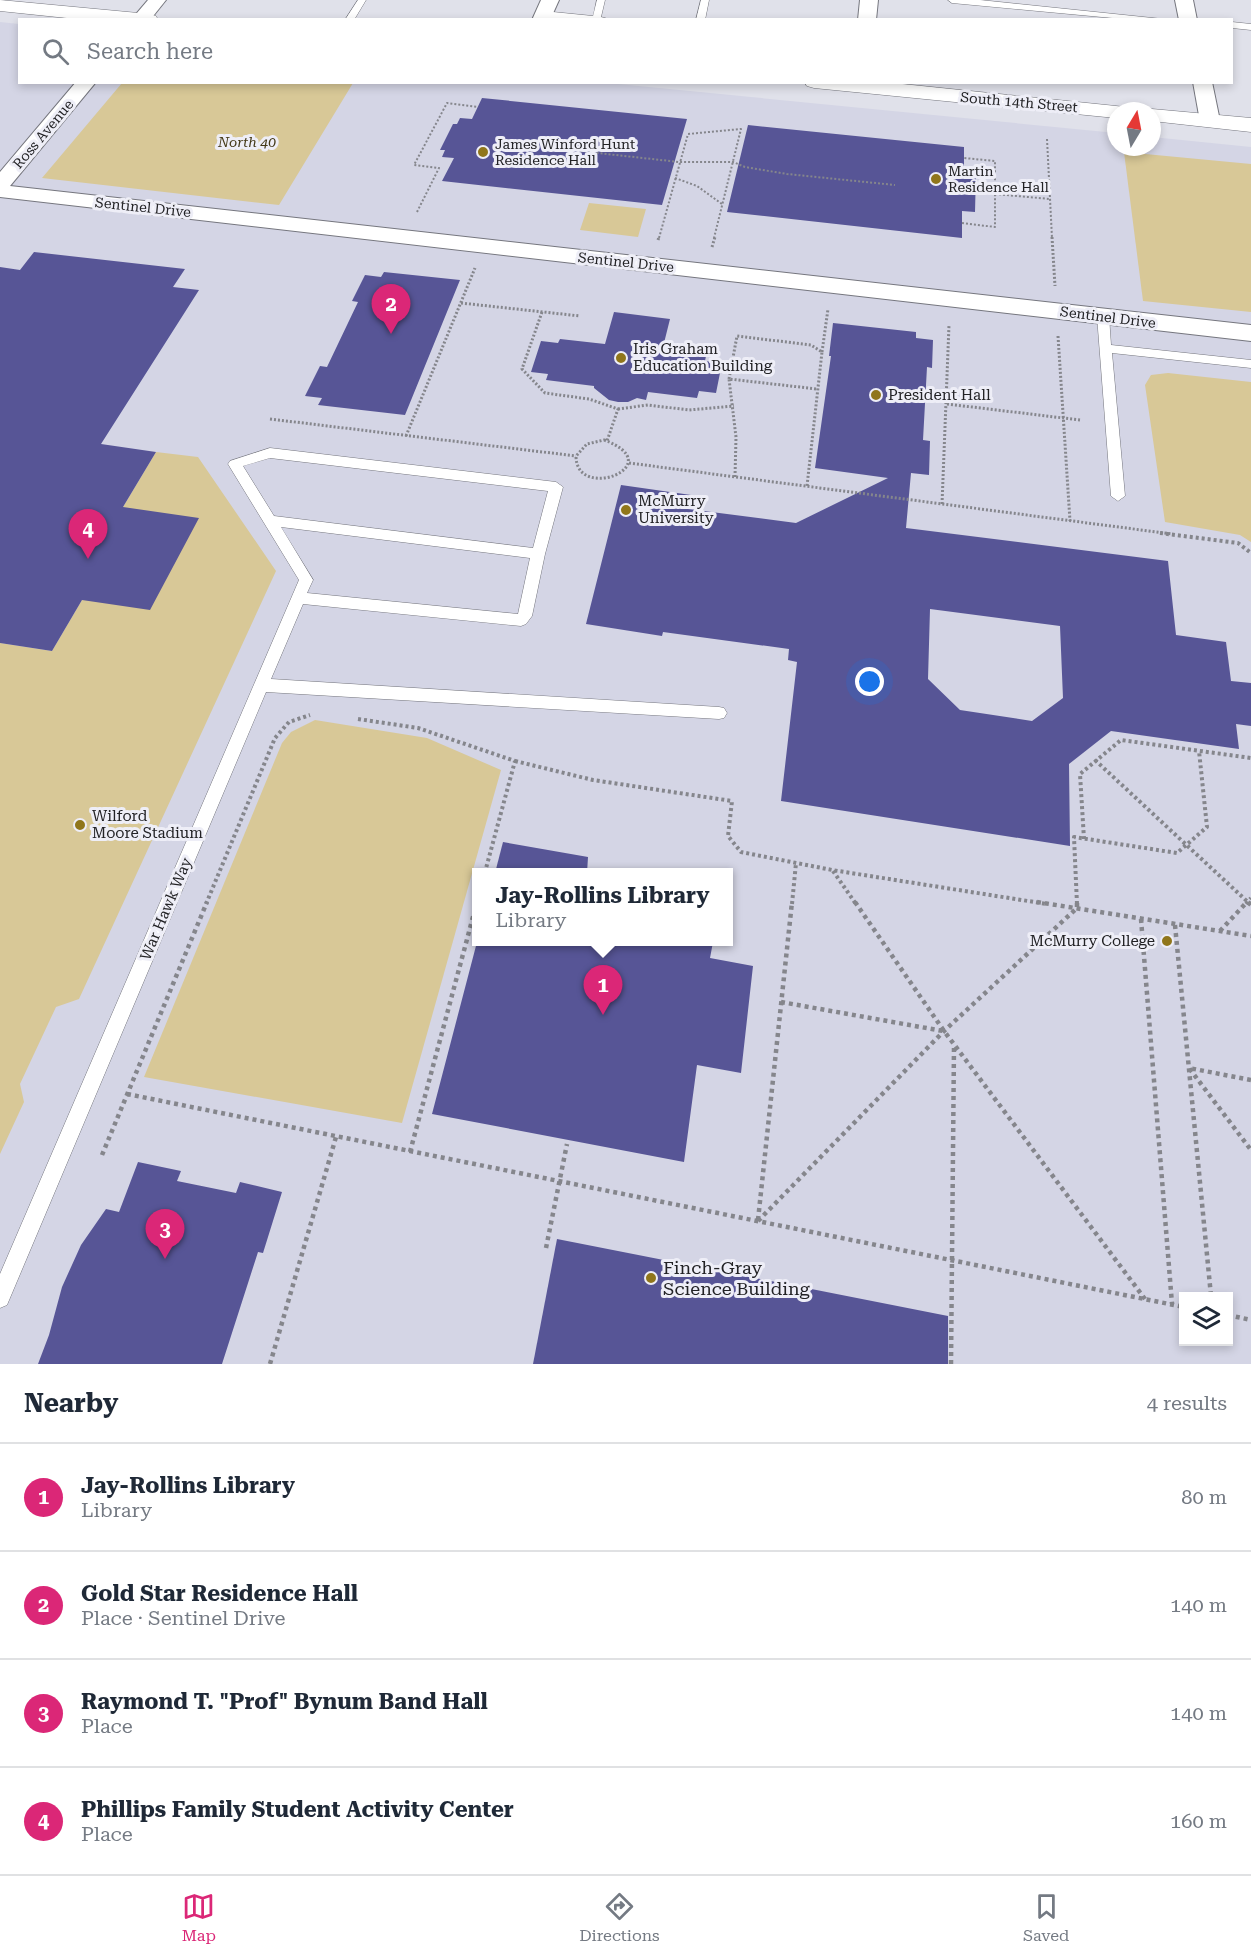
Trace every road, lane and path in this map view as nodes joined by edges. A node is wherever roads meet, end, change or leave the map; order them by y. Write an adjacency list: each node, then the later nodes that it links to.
1 (157, 0): 12 (street)
2 (362, 0): 13 (lane)
3 (601, 0): 15 (lane)
4 (705, 0): 16 (lane)
5 (869, 0): 17 (street)
6 (952, 0): 8 (lane)
7 (1184, 0): 19 (street)
8 (1026, 3): 18 (lane)
9 (0, 5): 11 (main road)
10 (545, 11): 14 (lane)
11 (130, 18)
12 (141, 18)
13 (350, 18)
14 (590, 18)
15 (596, 18)
16 (700, 18)
17 (867, 18)
18 (1151, 18)
19 (1188, 18)
20 (1233, 25): 21 (lane)
21 (1251, 27)
22 (85, 84): 37 (street, Ross Avenue)
23 (844, 84): 25 (main road, South 14th Street)
24 (1202, 84): 29 (street)
25 (859, 85): 27 (main road, South 14th Street)
26 (478, 107): 44 (path)
27 (1107, 111)
28 (1161, 116): 29 (main road)
29 (1210, 121): 30 (main road)
30 (1251, 125)
31 (1047, 139): 41 (path)
32 (525, 145): 34 (path)
33 (964, 158): 40 (path)
34 (679, 162): 35 (path); 35 (path); 36 (path)
35 (733, 162): 38 (path); 42 (path)
36 (675, 178): 42 (path); 46 (path)
37 (0, 185)
38 (895, 185)
39 (0, 190): 44 (street, Sentinel Drive)
40 (995, 194): 41 (path); 43 (path)
41 (1050, 199): 50 (path)
42 (722, 204): 47 (path)
43 (962, 224)
44 (404, 237): 45 (street, Sentinel Drive)
45 (485, 246): 46 (street, Sentinel Drive); 49 (path)
46 (651, 264): 47 (street, Sentinel Drive)
47 (707, 271): 48 (street, Sentinel Drive)
48 (951, 298): 50 (street, Sentinel Drive); 61 (path)
49 (461, 303): 51 (path); 67 (path)
50 (1056, 310): 54 (street, Sentinel Drive); 64 (path)
51 (542, 312): 53 (path); 63 (path)
52 (827, 314): 57 (path)
53 (580, 316)
54 (1103, 316): 55 (street, Sentinel Drive); 56 (lane)
55 (1251, 333)
56 (1106, 348): 58 (lane); 73 (lane)
57 (822, 352): 59 (path); 60 (path)
58 (1251, 364)
59 (729, 379): 60 (path); 62 (path)
60 (817, 389): 72 (path)
61 (947, 404): 64 (path); 74 (path)
62 (734, 406): 63 (path); 71 (path)
63 (618, 409): 68 (path)
64 (1064, 418): 66 (path); 75 (path)
65 (270, 419): 67 (path)
66 (1080, 420)
67 (406, 436): 69 (path)
68 (607, 441): 69 (path); 70 (path)
69 (576, 456): 70 (path)
70 (629, 463): 71 (path)
71 (735, 477): 72 (path)
72 (807, 486): 74 (path)
73 (1118, 496)
74 (942, 504): 75 (path)
75 (1070, 520): 77 (path)
76 (270, 521): 78 (lane); 78 (lane, War Hawk Way); 79 (lane, War Hawk Way)
77 (1251, 553)
78 (538, 554): 79 (lane)
79 (299, 598): 80 (lane, War Hawk Way)
80 (261, 685): 82 (lane); 116 (lane, War Hawk Way)
81 (317, 713): 105 (path)
82 (719, 713)
83 (350, 718): 87 (path)
84 (1199, 751): 85 (path); 86 (path); 89 (path)
85 (1251, 758)
86 (1095, 760): 88 (path); 89 (path)
87 (515, 761): 90 (path); 91 (path)
88 (1084, 839): 89 (path); 94 (path)
89 (1185, 845): 93 (path)
90 (796, 863): 92 (path); 100 (path)
91 (486, 868)
92 (832, 870): 94 (path); 101 (path)
93 (1250, 901): 98 (path)
94 (1077, 908): 95 (path); 101 (path)
95 (1141, 919): 97 (path); 118 (path)
96 (472, 921): 109 (path)
97 (1175, 925): 98 (path); 103 (path)
98 (1220, 931): 99 (path)
99 (1251, 936)
100 (781, 1002): 101 (path); 112 (path)
101 (944, 1031): 102 (path); 112 (path)
102 (954, 1045): 114 (path); 117 (path)
103 (1189, 1068): 104 (path); 108 (path); 115 (path)
104 (1251, 1080)
105 (127, 1094): 106 (path); 110 (path)
106 (336, 1137): 109 (path); 122 (path)
107 (567, 1144): 111 (path)
108 (1251, 1150)
109 (410, 1152): 111 (path)
110 (102, 1155)
111 (559, 1181): 112 (path); 113 (path)
112 (758, 1221): 114 (path)
113 (546, 1248)
114 (952, 1259): 117 (path); 123 (path)
115 (1211, 1292)
116 (0, 1298)
117 (1145, 1299): 118 (path)
118 (1172, 1304): 119 (path)
119 (1179, 1306)
120 (1233, 1316): 121 (path)
121 (1251, 1320)
122 (270, 1364)
123 (951, 1364)

